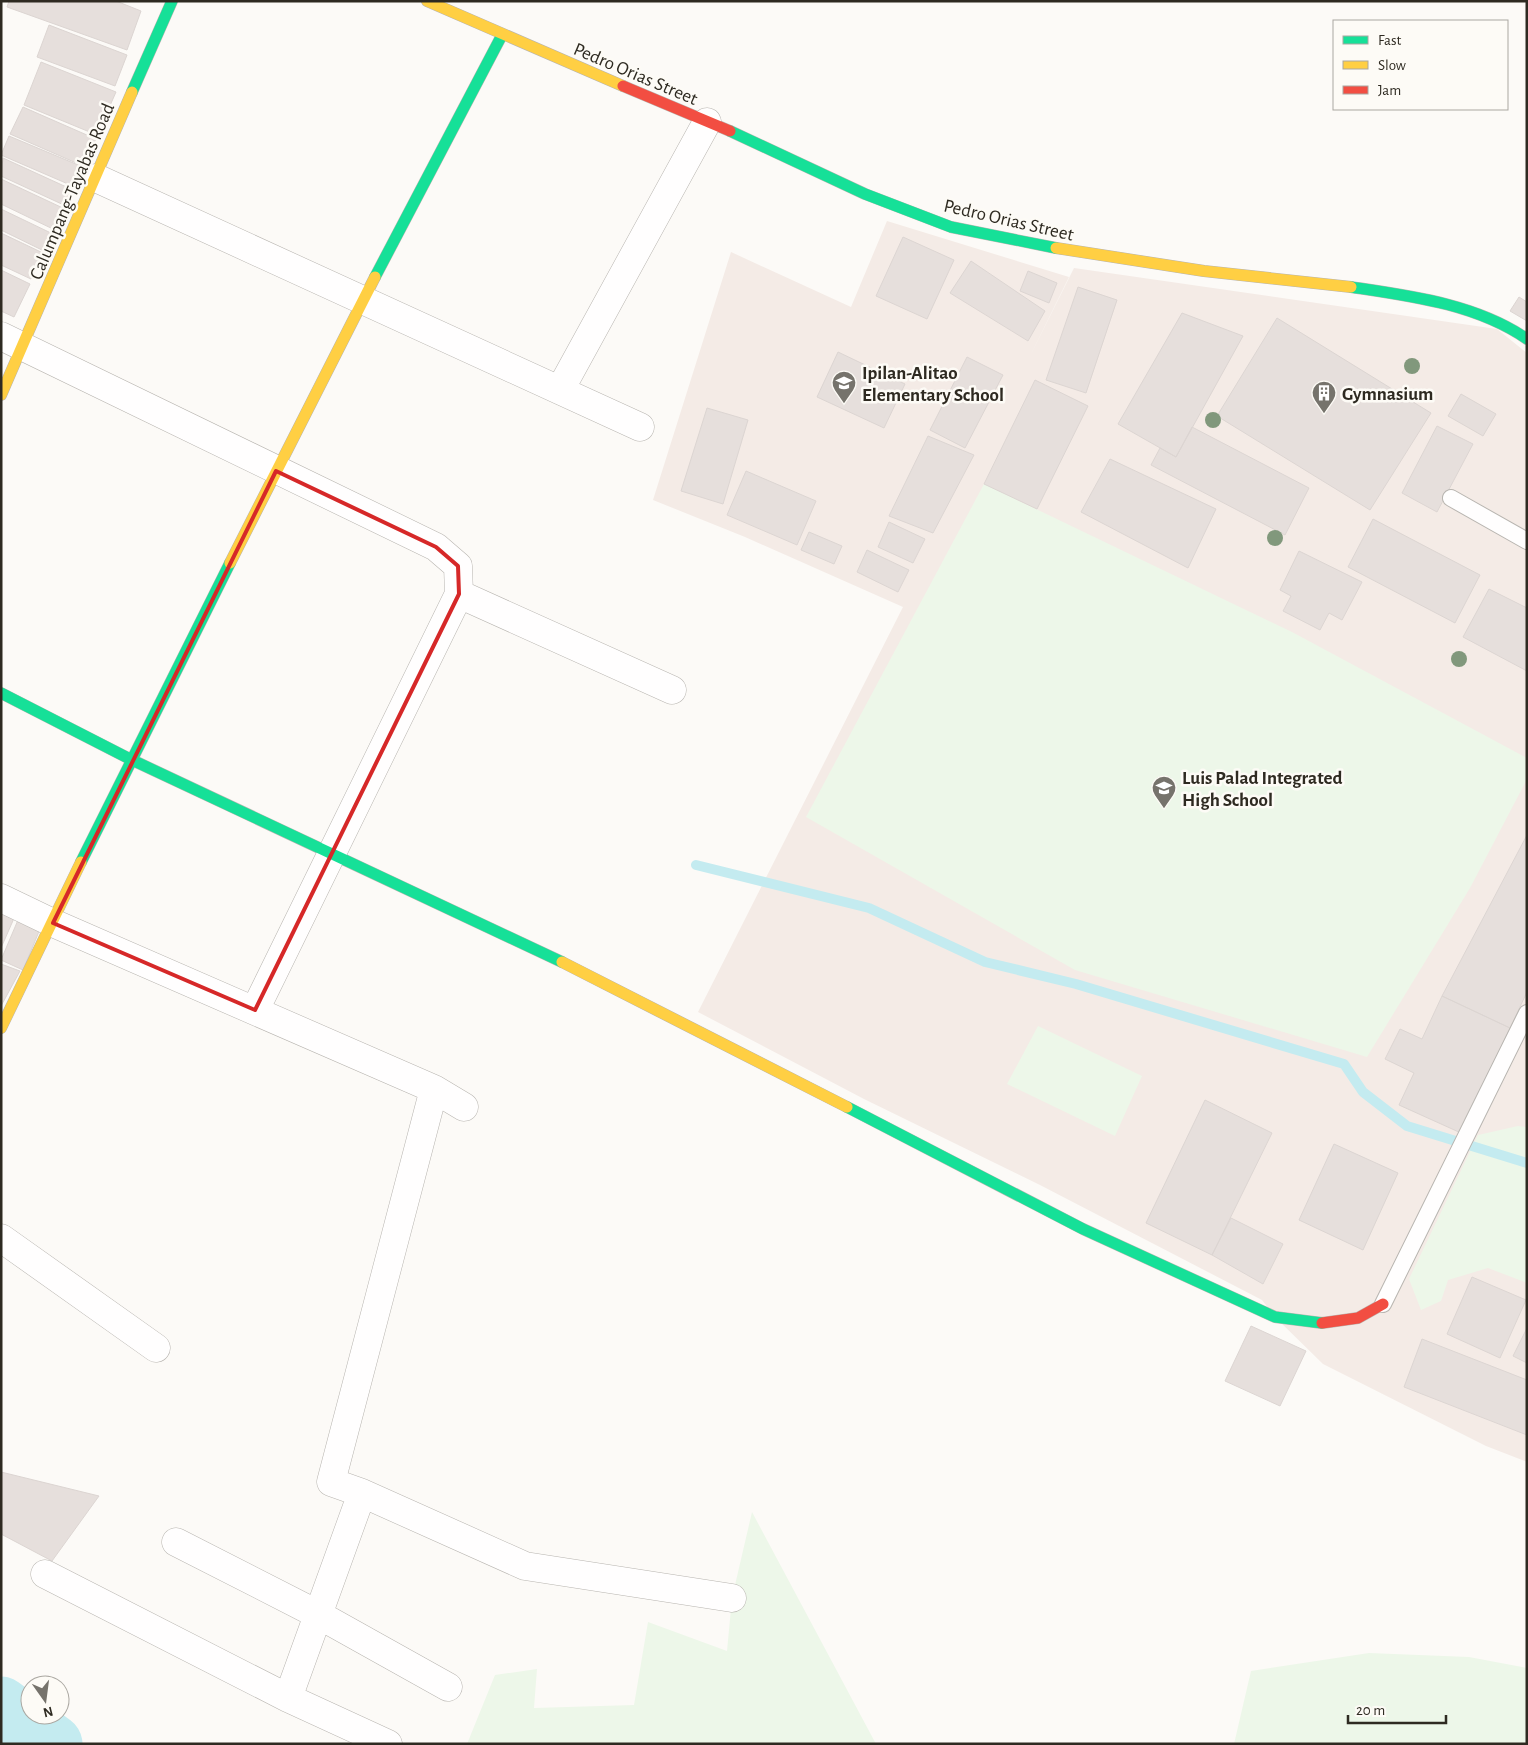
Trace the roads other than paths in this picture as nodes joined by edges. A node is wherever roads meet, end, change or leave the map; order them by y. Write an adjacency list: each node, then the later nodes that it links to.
1 (172, 1): 5 (street, Calumpang-Tayabas Road)
2 (427, 1): 3 (street, Pedro Orias Street)
3 (502, 36): 4 (street, Pedro Orias Street); 6 (street)
4 (708, 122): 7 (street, Pedro Orias Street); 9 (street)
5 (96, 178): 6 (street); 8 (street, Calumpang-Tayabas Road)
6 (363, 300): 9 (street); 12 (street)
7 (1527, 339)
8 (12, 341): 10 (street, Calumpang-Tayabas Road); 12 (street)
9 (560, 390): 11 (street)
10 (1, 395)
11 (640, 427)
12 (276, 470): 15 (street); 18 (street)
13 (1451, 498): 14 (lane)
14 (1527, 541)
15 (459, 594): 16 (street); 19 (street)
16 (672, 690)
17 (1, 693): 18 (street)
18 (130, 759): 19 (street); 21 (street)
19 (333, 854): 22 (street); 28 (street)
20 (1, 898): 21 (street)
21 (53, 924): 22 (street); 24 (street)
22 (255, 1010): 25 (street)
23 (1527, 1014): 28 (lane)
24 (1, 1028)
25 (434, 1089): 26 (street); 30 (street)
26 (464, 1107)
27 (1, 1238): 29 (street)
28 (1383, 1304)
29 (156, 1348)
30 (362, 1493): 33 (street); 34 (street)
31 (176, 1542): 34 (street)
32 (44, 1574): 36 (street)
33 (732, 1598)
34 (319, 1614): 35 (street); 36 (street)
35 (448, 1687)
36 (288, 1698): 37 (street)
37 (388, 1744)

